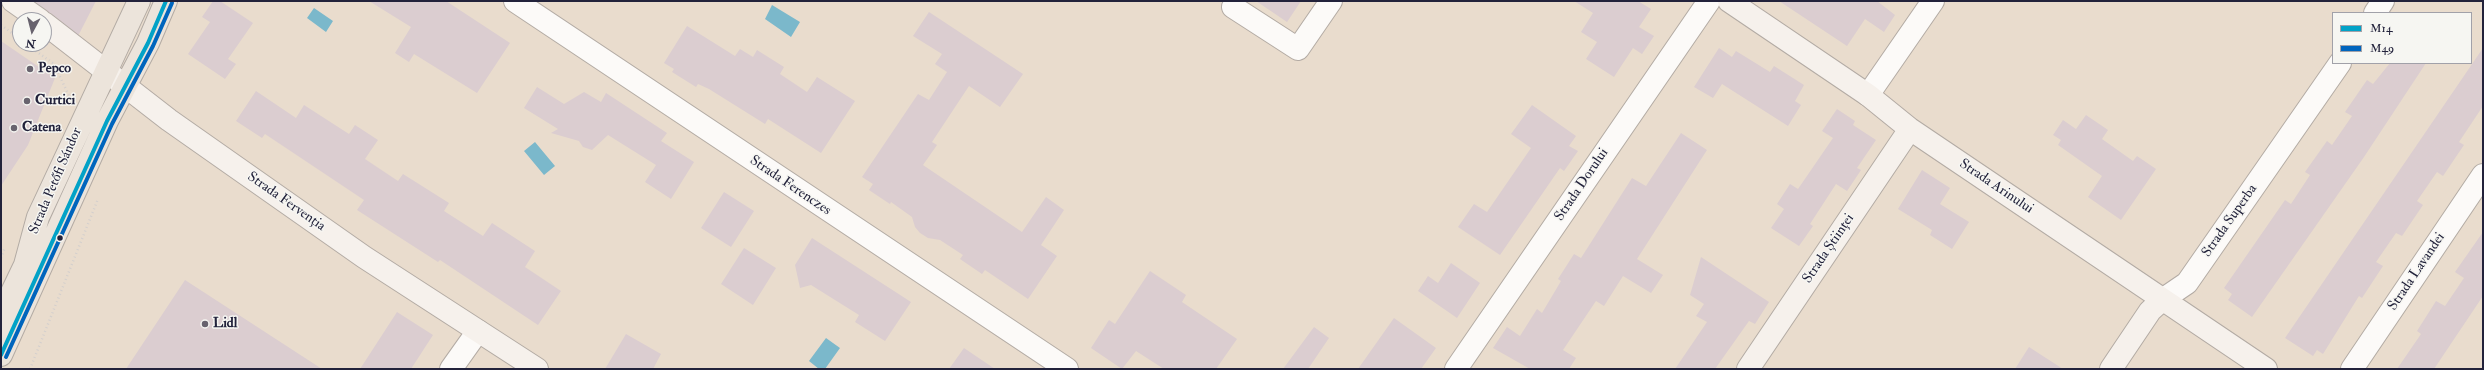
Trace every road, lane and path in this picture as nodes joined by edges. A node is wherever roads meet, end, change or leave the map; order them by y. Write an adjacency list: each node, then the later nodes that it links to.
1 (13, 1): 11 (street)
2 (138, 1): 18 (main road, Strada Petőfi Sándor)
3 (166, 1): 19 (main road, Strada Petőfi Sándor)
4 (515, 1): 32 (street, Strada Ferenczes)
5 (1331, 1): 10 (street)
6 (1709, 1): 33 (street, Strada Dorului)
7 (1729, 1): 20 (street, Strada Arinului)
8 (1933, 1): 20 (street)
9 (2383, 1): 12 (street)
10 (1233, 7)
11 (29, 12)
12 (2376, 12)
13 (1, 26): 15 (path)
14 (52, 29): 18 (street, Strada Fervenția)
15 (12, 34)
16 (37, 52): 21 (path)
17 (2339, 64): 25 (street, Strada Superba)
18 (107, 71): 19 (street, Strada Fervenția); 26 (main road, Strada Petőfi Sándor)
19 (125, 86): 27 (street, Strada Fervenția); 28 (main road, Strada Petőfi Sándor)
20 (1868, 95): 22 (street, Strada Arinului)
21 (70, 97)
22 (1910, 129): 25 (street, Strada Arinului); 34 (street, Strada Științei)
23 (2483, 176): 37 (street, Strada Lavandei)
24 (99, 196): 29 (path)
25 (2162, 300): 35 (street, Strada Superba); 36 (street, Strada Arinului)
26 (1, 315)
27 (478, 331): 30 (street); 31 (street, Strada Fervenția)
28 (1, 355)
29 (30, 369)
30 (451, 369)
31 (537, 369)
32 (1067, 369)
33 (1456, 369)
34 (1748, 369)
35 (2110, 369)
36 (2266, 369)
37 (2352, 369)

